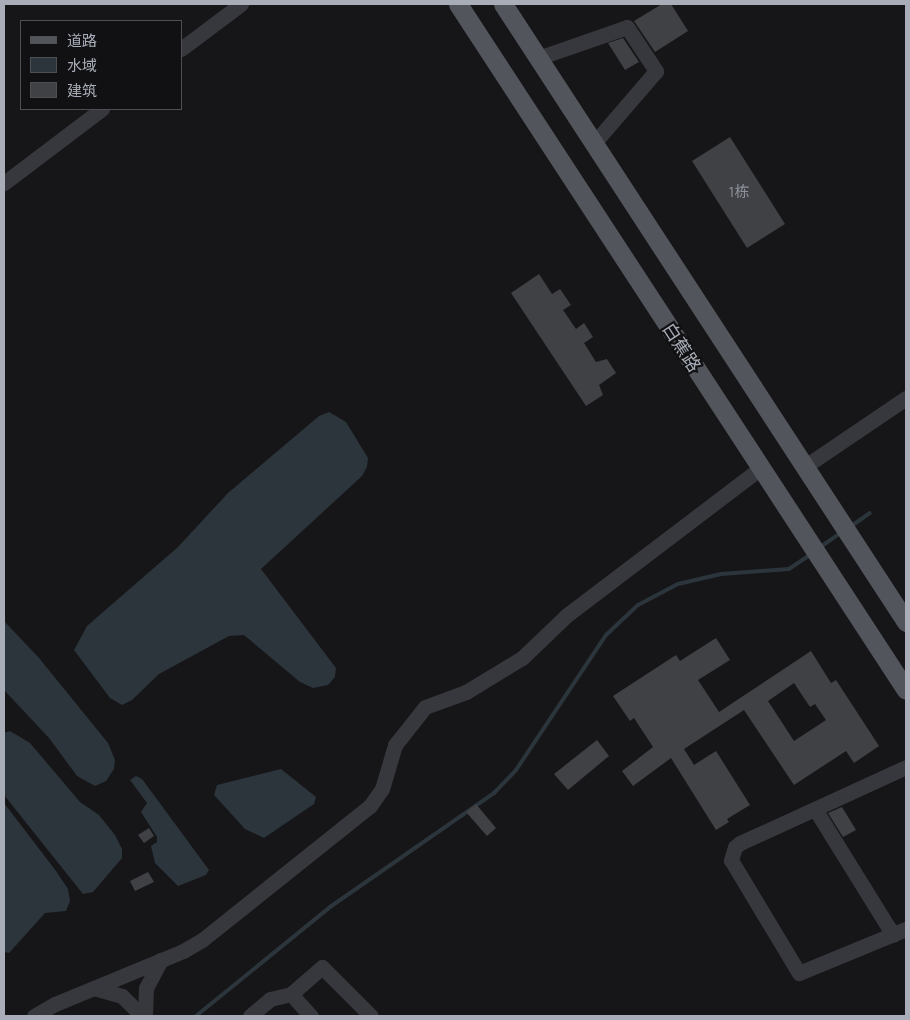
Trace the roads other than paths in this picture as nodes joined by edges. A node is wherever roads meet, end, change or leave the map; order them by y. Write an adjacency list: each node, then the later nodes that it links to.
1 (241, 4): 4 (street)
2 (458, 4): 11 (main road, 白蕉路)
3 (503, 4): 5 (main road, 白蕉路)
4 (182, 48)
5 (538, 58): 7 (main road, 白蕉路); 7 (street)
6 (101, 110): 8 (street)
7 (594, 143): 10 (main road, 白蕉路)
8 (4, 183)
9 (906, 398): 10 (street)
10 (804, 467): 12 (main road, 白蕉路)
11 (761, 468): 13 (main road, 白蕉路); 18 (street)
12 (906, 622)
13 (900, 666): 14 (main road, 白蕉路)
14 (906, 690)
15 (906, 767): 16 (street)
16 (815, 808): 17 (street); 17 (street)
17 (900, 932)
18 (161, 960): 19 (street); 22 (street)
19 (93, 988): 21 (street); 22 (street)
20 (291, 994): 23 (street); 24 (street); 25 (street)
21 (34, 1016)
22 (144, 1016)
23 (250, 1016)
24 (311, 1016)
25 (371, 1016)

